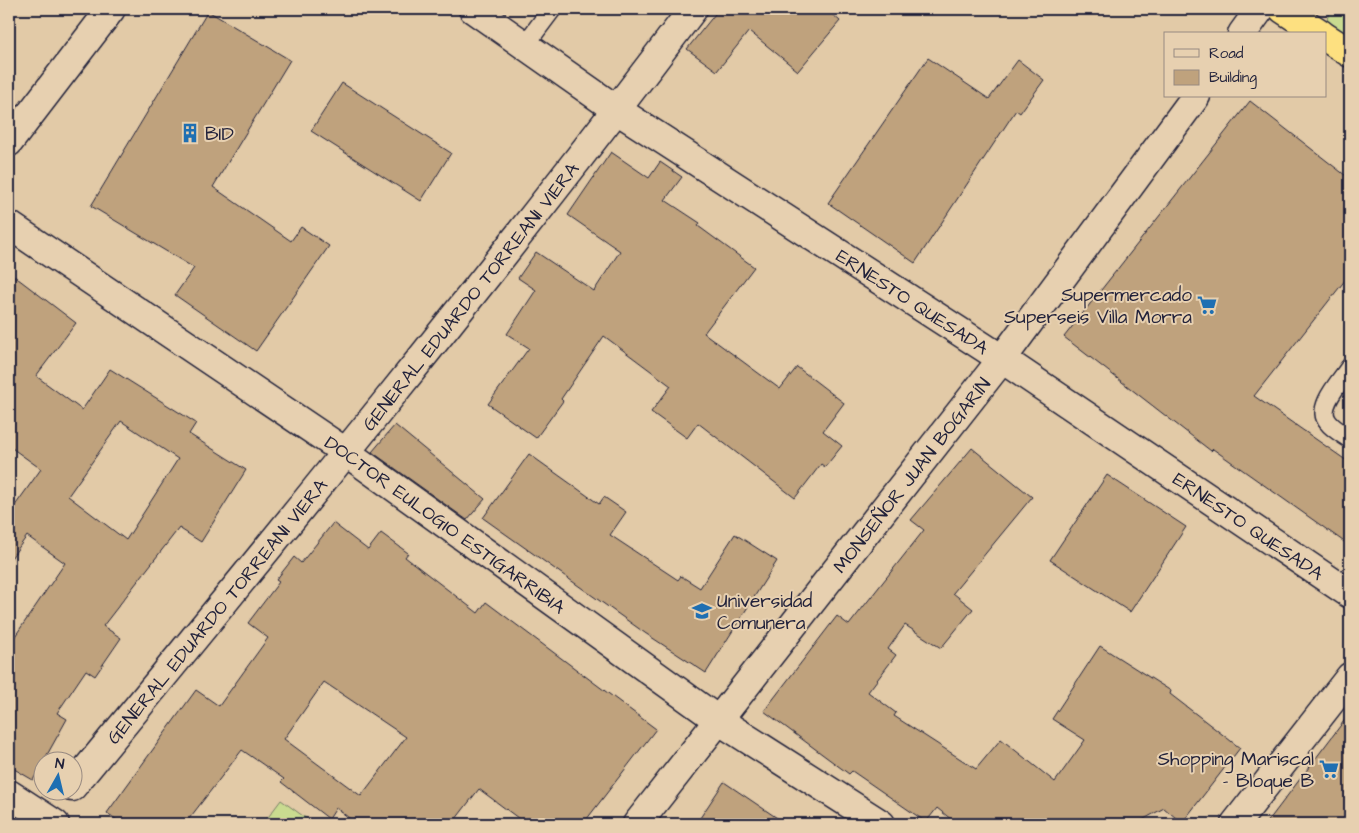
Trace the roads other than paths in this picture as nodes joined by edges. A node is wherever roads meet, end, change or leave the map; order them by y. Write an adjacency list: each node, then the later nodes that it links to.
1 (110, 9): 14 (street)
2 (473, 9): 10 (street, ERNESTO QUESADA)
3 (552, 9): 10 (lane)
4 (693, 9): 13 (street, GENERAL EDUARDO TORREANI VIERA)
5 (1260, 9): 7 (street)
6 (1283, 9): 8 (highway)
7 (1243, 32)
8 (1318, 32)
9 (1326, 38): 11 (highway)
10 (524, 45): 13 (street, ERNESTO QUESADA)
11 (1350, 53)
12 (1195, 98): 16 (street, MONSEÑOR JUAN BOGARÍN)
13 (617, 110): 16 (street, ERNESTO QUESADA); 19 (street, GENERAL EDUARDO TORREANI VIERA)
14 (9, 142)
15 (9, 225): 19 (street, DOCTOR EULOGIO ESTIGARRIBIA)
16 (1002, 359): 20 (street, ERNESTO QUESADA); 22 (street, MONSEÑOR JUAN BOGARÍN)
17 (1350, 367): 18 (lane)
18 (1350, 439)
19 (347, 453): 22 (street, DOCTOR EULOGIO ESTIGARRIBIA); 23 (street, GENERAL EDUARDO TORREANI VIERA)
20 (1350, 594)
21 (1350, 677): 29 (street)
22 (718, 720): 27 (street, MONSEÑOR JUAN BOGARÍN); 28 (street, DOCTOR EULOGIO ESTIGARRIBIA)
23 (82, 775)
24 (9, 794): 26 (street)
25 (63, 800): 26 (street)
26 (48, 822)
27 (637, 824)
28 (881, 824)
29 (1235, 824)

